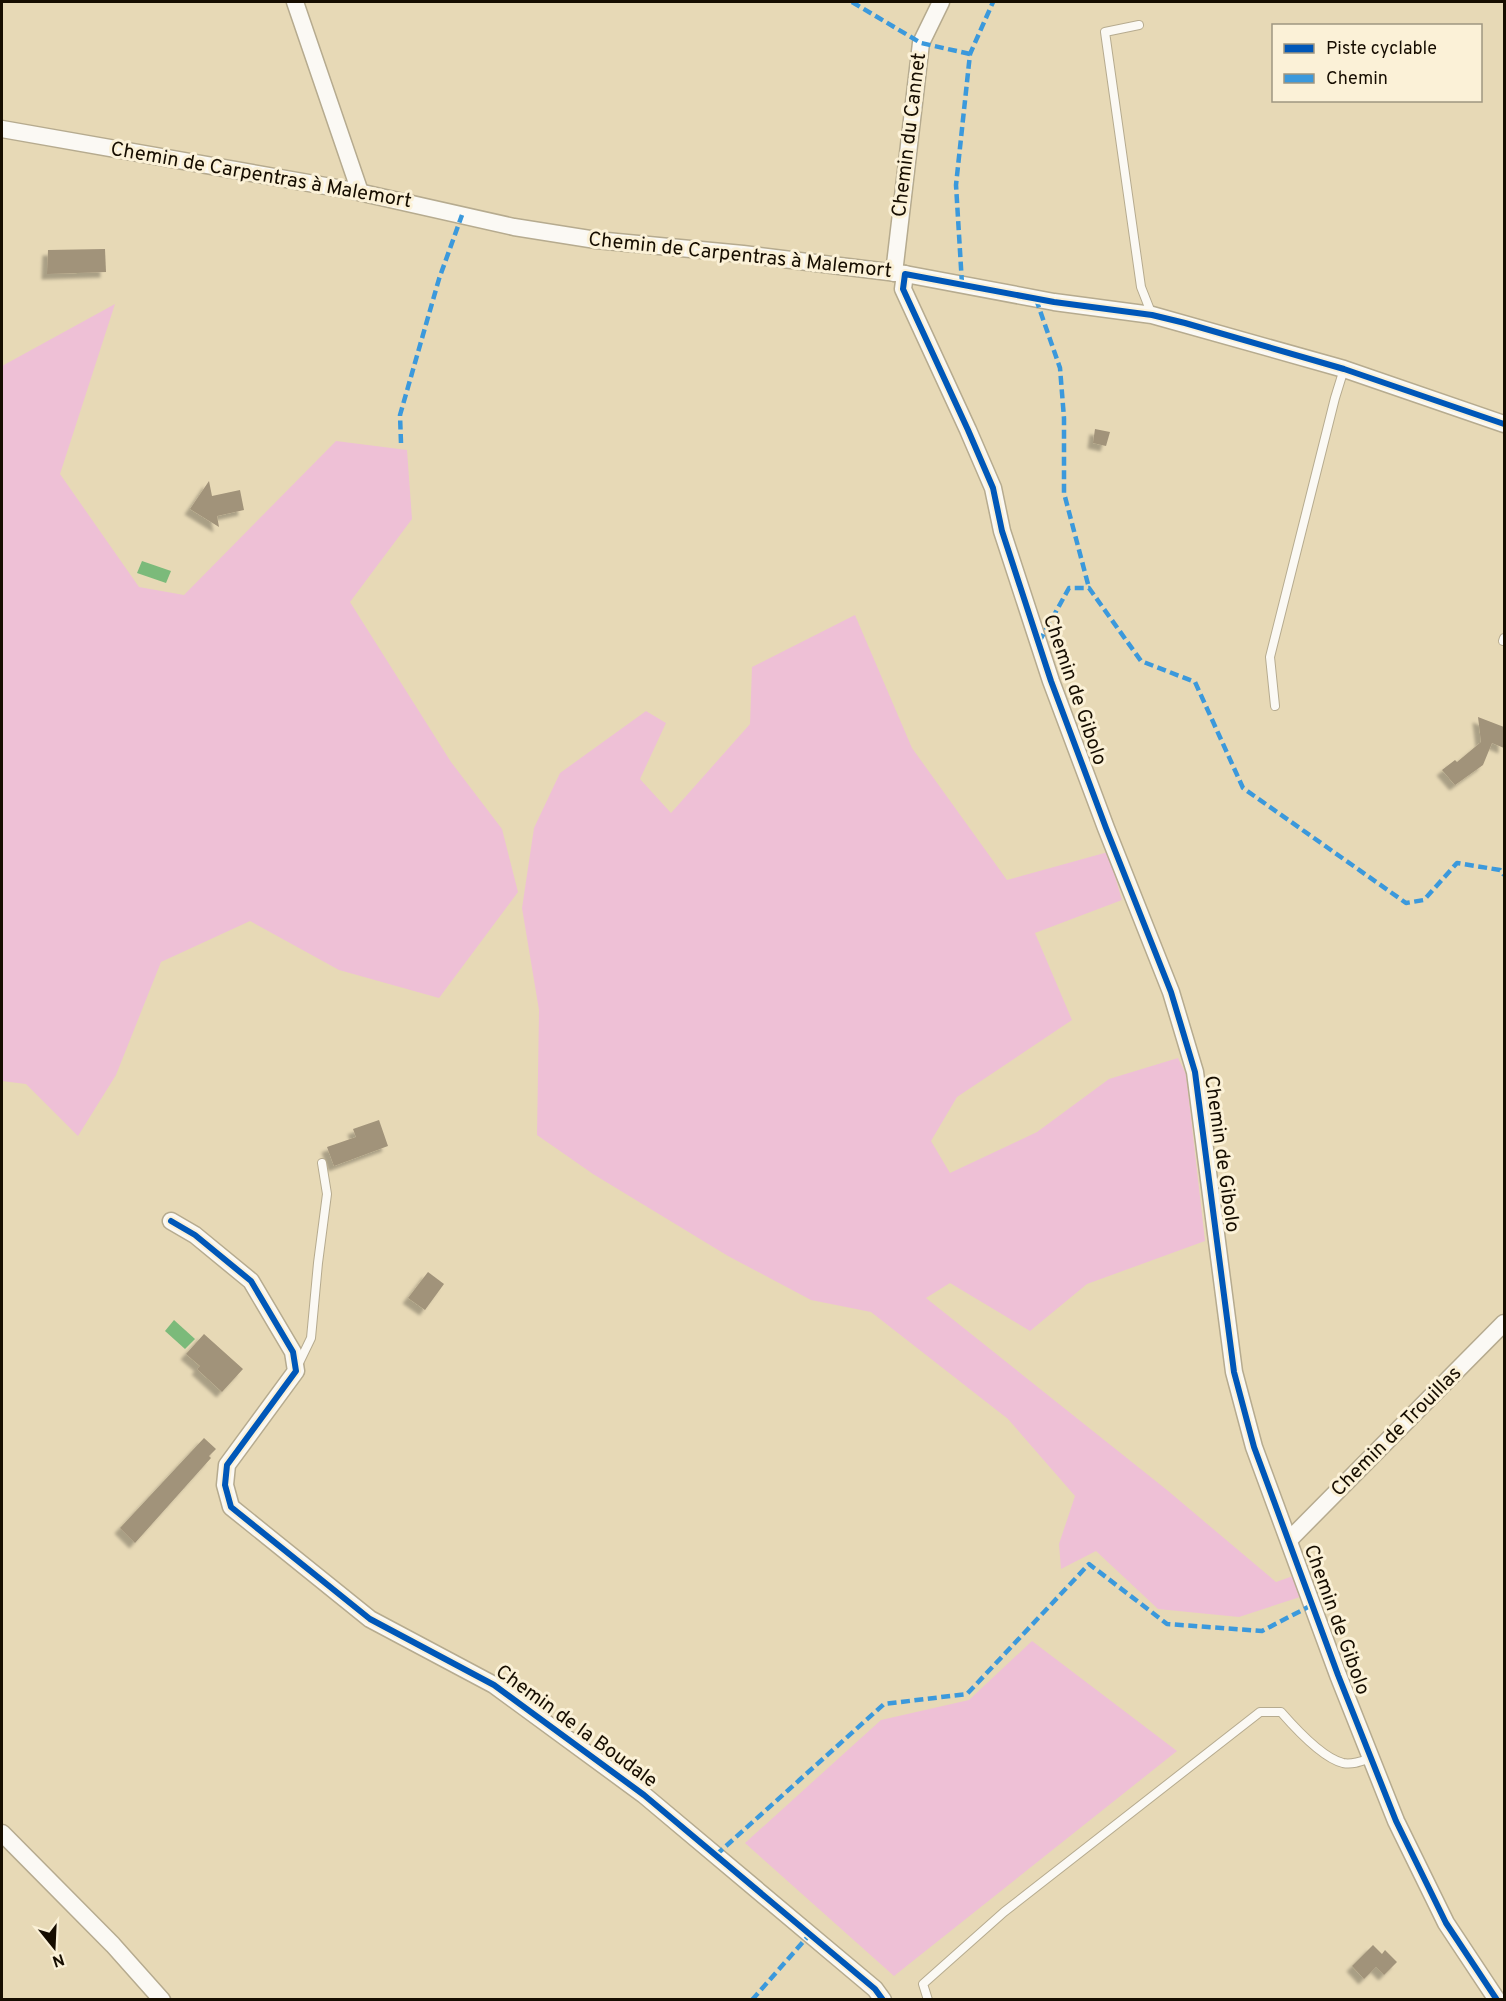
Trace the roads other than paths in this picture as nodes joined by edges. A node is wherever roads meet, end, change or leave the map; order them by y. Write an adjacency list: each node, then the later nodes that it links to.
1 (296, 2): 5 (street)
2 (941, 2): 6 (street, Chemin du Cannet)
3 (1139, 25): 7 (lane)
4 (2, 129): 5 (street, Chemin de Carpentras à Malemort)
5 (360, 192): 6 (street, Chemin de Carpentras à Malemort)
6 (900, 274): 7 (street, Chemin de Carpentras à Malemort); 15 (street, Chemin de Gibolo)
7 (1152, 315): 8 (street, Chemin de Carpentras à Malemort)
8 (1344, 369): 9 (street, Chemin de Carpentras à Malemort); 10 (lane)
9 (1504, 424)
10 (1275, 706)
11 (322, 1163): 14 (lane)
12 (171, 1221): 14 (street)
13 (1504, 1323): 15 (street, Chemin de Trouillas)
14 (296, 1371): 19 (street, Chemin de la Boudale)
15 (1289, 1540): 16 (street, Chemin de Gibolo)
16 (1371, 1758): 20 (lane); 21 (street, Chemin de Gibolo)
17 (2, 1833): 18 (street)
18 (162, 2000)
19 (883, 2000)
20 (928, 2000)
21 (1497, 2000)

